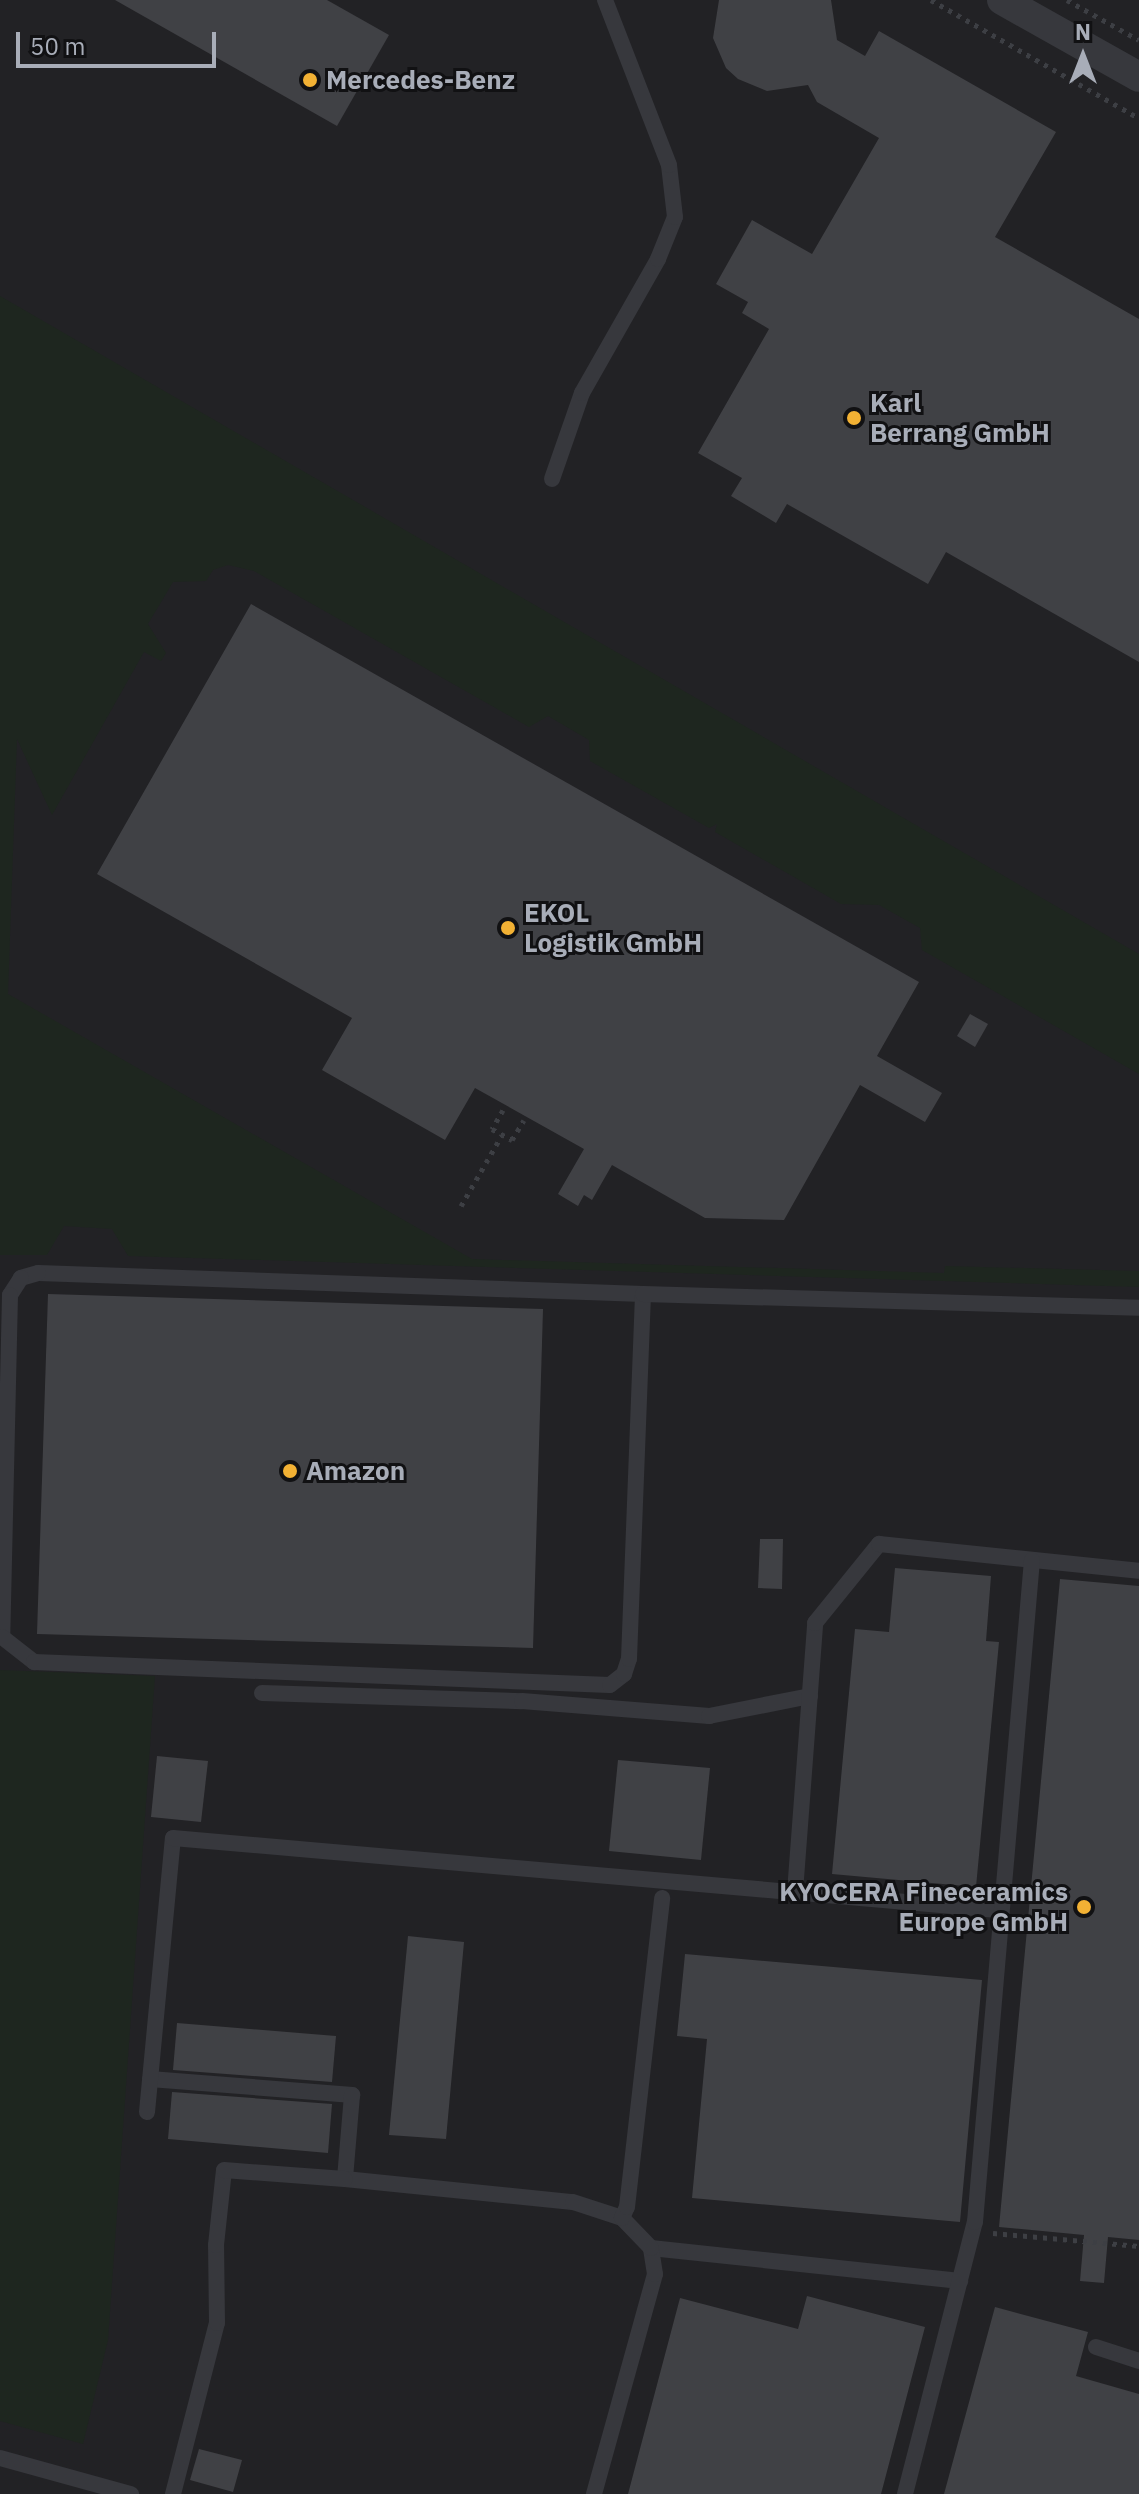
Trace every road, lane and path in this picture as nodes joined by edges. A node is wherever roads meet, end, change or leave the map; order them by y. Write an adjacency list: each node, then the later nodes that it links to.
1 (605, 0): 8 (lane)
2 (931, 0): 7 (path)
3 (1002, 0): 6 (street)
4 (1067, 0): 5 (path)
5 (1139, 40)
6 (1139, 77)
7 (1139, 118)
8 (552, 479)
9 (503, 1110): 11 (path)
10 (524, 1120): 11 (path)
11 (502, 1135): 12 (path)
12 (461, 1206)
13 (643, 1294): 13 (lane); 14 (lane)
14 (1139, 1308)
15 (1032, 1560): 16 (lane); 18 (lane); 21 (lane)
16 (1139, 1571)
17 (262, 1693): 18 (lane)
18 (810, 1696): 19 (lane)
19 (795, 1892): 21 (lane); 22 (lane)
20 (662, 1898): 25 (lane)
21 (998, 1910): 26 (lane)
22 (150, 2079): 23 (lane); 24 (lane)
23 (147, 2112)
24 (345, 2179): 25 (lane); 34 (lane)
25 (622, 2218): 28 (lane)
26 (973, 2231): 27 (path); 29 (lane)
27 (1139, 2246)
28 (651, 2248): 29 (lane); 35 (lane)
29 (960, 2281): 36 (lane)
30 (1096, 2347): 31 (lane)
31 (1139, 2361)
32 (0, 2458): 33 (lane)
33 (131, 2494)
34 (173, 2494)
35 (594, 2494)
36 (905, 2494)

